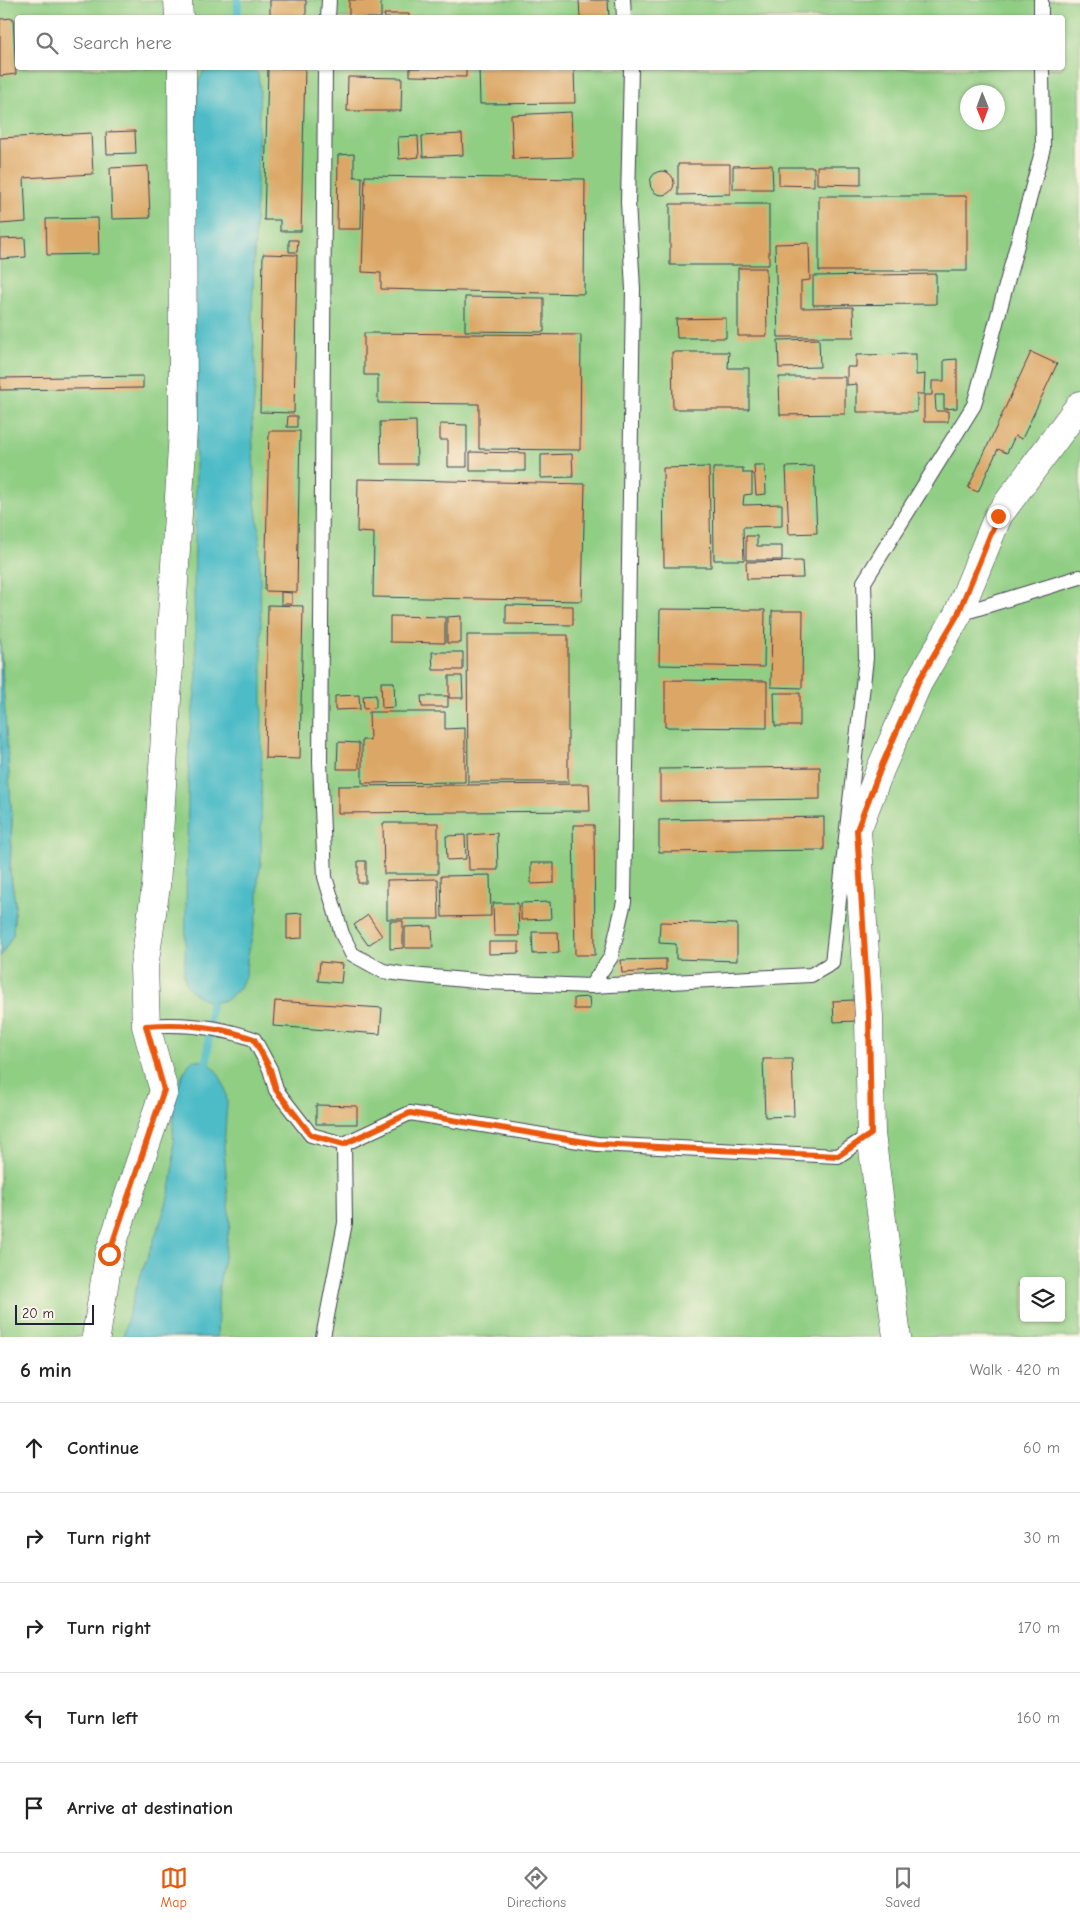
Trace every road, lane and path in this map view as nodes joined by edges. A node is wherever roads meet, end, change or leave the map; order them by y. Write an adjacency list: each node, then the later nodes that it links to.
1 (178, 0): 5 (street)
2 (329, 0): 6 (lane)
3 (623, 0): 7 (lane)
4 (1041, 0): 8 (lane)
5 (179, 15)
6 (328, 15)
7 (624, 15)
8 (1041, 15)
9 (182, 70): 17 (street)
10 (325, 70): 16 (lane)
11 (631, 70): 16 (lane)
12 (1042, 70): 16 (lane)
13 (1080, 405): 15 (street)
14 (1080, 577): 15 (lane)
15 (958, 614): 18 (street)
16 (591, 986)
17 (146, 1026): 19 (lane); 20 (street)
18 (871, 1134): 19 (lane); 22 (street)
19 (344, 1144): 21 (lane)
20 (96, 1337)
21 (323, 1337)
22 (897, 1337)

